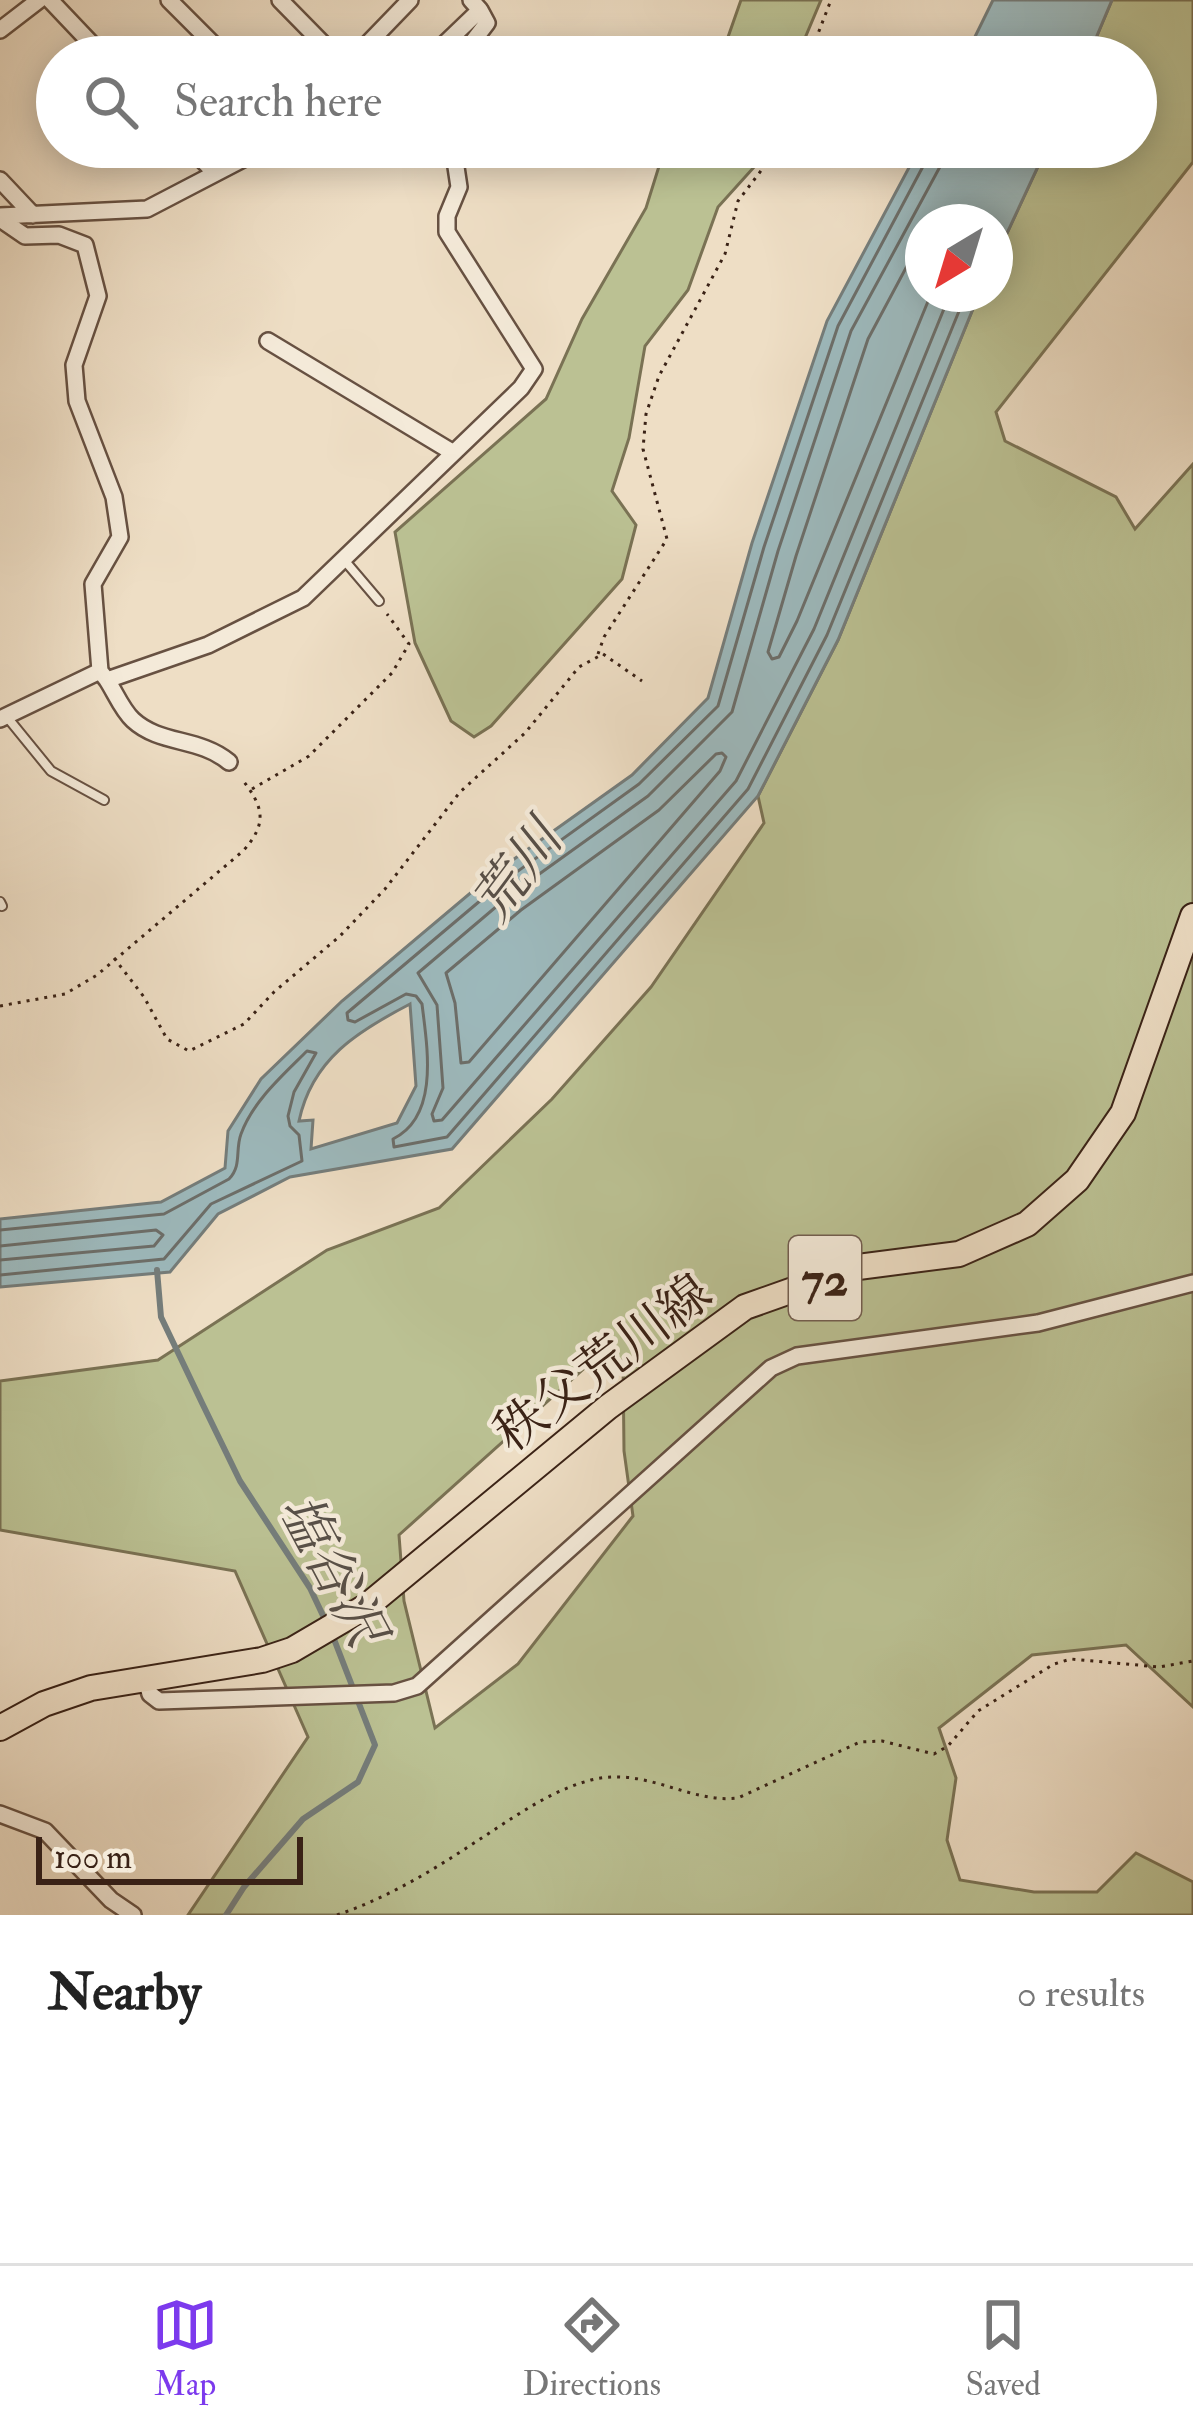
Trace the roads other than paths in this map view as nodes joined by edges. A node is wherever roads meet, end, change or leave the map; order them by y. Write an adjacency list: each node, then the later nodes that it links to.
1 (38, 0): 7 (street)
2 (50, 0): 8 (street)
3 (169, 0): 9 (street)
4 (280, 0): 10 (street)
5 (410, 0): 11 (street)
6 (476, 5): 12 (street); 13 (street)
7 (0, 30)
8 (84, 36)
9 (205, 36)
10 (315, 36)
11 (375, 36)
12 (449, 36)
13 (477, 36)
14 (210, 168): 17 (street)
15 (225, 168): 17 (street)
16 (456, 168): 22 (street)
17 (215, 173): 19 (street)
18 (0, 180): 19 (street)
19 (33, 215): 20 (street)
20 (0, 218): 25 (street)
21 (268, 340): 22 (street)
22 (452, 452): 23 (street)
23 (344, 560): 24 (lane); 25 (street)
24 (379, 601)
25 (103, 675): 26 (street); 27 (street)
26 (3, 717): 28 (lane)
27 (229, 762)
28 (104, 800)
29 (1193, 916): 31 (main road, 秩父荒川線 / 72)
30 (1193, 1282): 31 (street)
31 (145, 1676): 32 (main road, 秩父荒川線 / 72)
32 (0, 1728)
33 (0, 1814): 34 (street)
34 (134, 1915)

